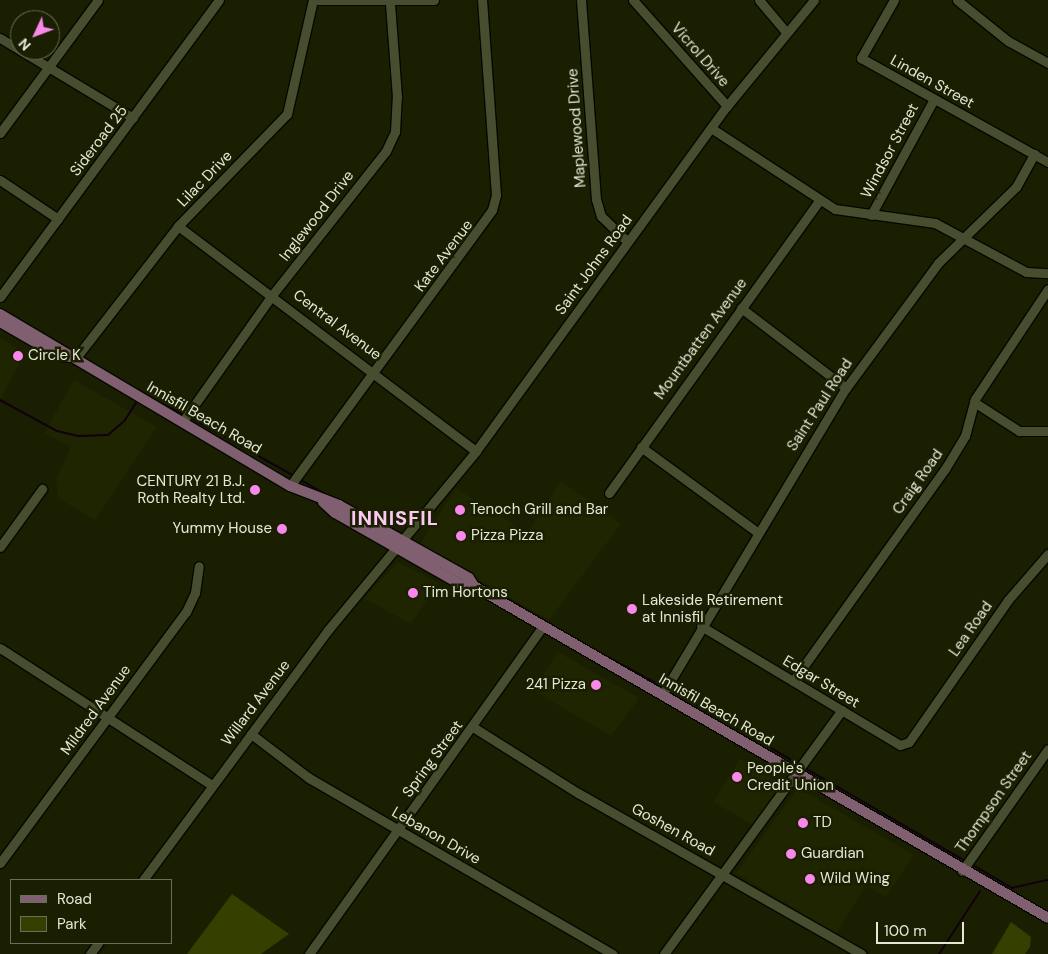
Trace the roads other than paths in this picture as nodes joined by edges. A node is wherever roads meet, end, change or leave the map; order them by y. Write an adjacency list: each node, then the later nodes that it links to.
1 (98, 0): 16 (street)
2 (219, 0): 19 (street, Sideroad 25)
3 (315, 0): 12 (street); 28 (street, Lilac Drive)
4 (434, 0): 12 (street)
5 (482, 0): 39 (street, Kate Avenue)
6 (581, 0): 30 (street, Maplewood Drive)
7 (634, 0): 18 (street, Vicrol Drive)
8 (759, 0): 13 (street)
9 (814, 0): 13 (street, Saint Johns Road)
10 (894, 0): 17 (street, Linden Street)
11 (957, 0): 15 (street)
12 (390, 3): 33 (street, Inglewood Drive)
13 (786, 32): 18 (street, Saint Johns Road)
14 (0, 38): 16 (street)
15 (1048, 63)
16 (49, 68): 19 (street); 21 (street)
17 (934, 100): 22 (street, Linden Street); 26 (street, Windsor Street)
18 (727, 106): 20 (street, Saint Johns Road)
19 (133, 118): 27 (street, Sideroad 25)
20 (712, 128): 25 (street); 30 (street, Saint Johns Road)
21 (0, 134)
22 (1034, 154): 23 (street, Linden Street); 29 (street, Saint Paul Road)
23 (1048, 162)
24 (0, 180): 27 (street)
25 (818, 202): 26 (street); 35 (street, Mountbatten Avenue)
26 (871, 215): 29 (street)
27 (58, 219): 34 (street, Sideroad 25)
28 (178, 226): 33 (street, Central Avenue); 38 (street, Lilac Drive)
29 (960, 239): 31 (street); 40 (street, Saint Paul Road)
30 (628, 242): 45 (street, Saint Johns Road)
31 (1048, 273)
32 (1048, 289): 41 (street, Craig Road)
33 (273, 294): 39 (street, Central Avenue); 42 (street, Inglewood Drive)
34 (0, 297)
35 (740, 308): 40 (street); 44 (street, Mountbatten Avenue)
36 (0, 314): 38 (main road, Innisfil Beach Road)
37 (0, 322): 38 (main road, Innisfil Beach Road)
38 (73, 358): 42 (main road, Innisfil Beach Road)
39 (375, 371): 45 (street, Central Avenue); 46 (street, Kate Avenue)
40 (846, 388): 49 (street, Saint Paul Road)
41 (974, 402): 43 (street); 57 (street, Craig Road)
42 (183, 420): 46 (main road, Innisfil Beach Road)
43 (1048, 431)
44 (641, 447): 48 (street, Mountbatten Avenue); 49 (street)
45 (476, 451): 50 (street, Saint Johns Road)
46 (290, 486): 50 (main road, Innisfil Beach Road)
47 (42, 489): 51 (street)
48 (609, 493)
49 (757, 532): 55 (street, Saint Paul Road)
50 (401, 545): 54 (main road, Innisfil Beach Road); 63 (street, Willard Avenue)
51 (0, 548)
52 (1048, 554): 61 (street, Lea Road)
53 (199, 566): 60 (street, Mildred Avenue)
54 (543, 626): 58 (main road, Innisfil Beach Road); 62 (street, Spring Street)
55 (701, 626): 57 (street, Edgar Street); 58 (street, Saint Paul Road)
56 (0, 648): 60 (street)
57 (793, 681): 59 (street, Edgar Street)
58 (662, 695): 65 (main road, Innisfil Beach Road)
59 (842, 710): 61 (street, Edgar Street); 65 (street)
60 (108, 717): 66 (street); 68 (street, Mildred Avenue)
61 (921, 724)
62 (473, 727): 67 (street, Spring Street); 70 (street, Goshen Road)
63 (250, 734): 66 (street, Willard Avenue); 67 (street, Lebanon Drive)
64 (1048, 749): 69 (street, Thompson Street)
65 (795, 774): 69 (main road, Innisfil Beach Road); 70 (street)
66 (212, 785): 71 (street, Willard Avenue)
67 (398, 830): 73 (street, Spring Street); 74 (street, Lebanon Drive)
68 (0, 863)
69 (962, 871): 72 (main road, Innisfil Beach Road)
70 (722, 874): 75 (street); 76 (street, Goshen Road)
71 (145, 879)
72 (1048, 918)
73 (309, 954)
74 (613, 954)
75 (664, 954)
76 (861, 954)

